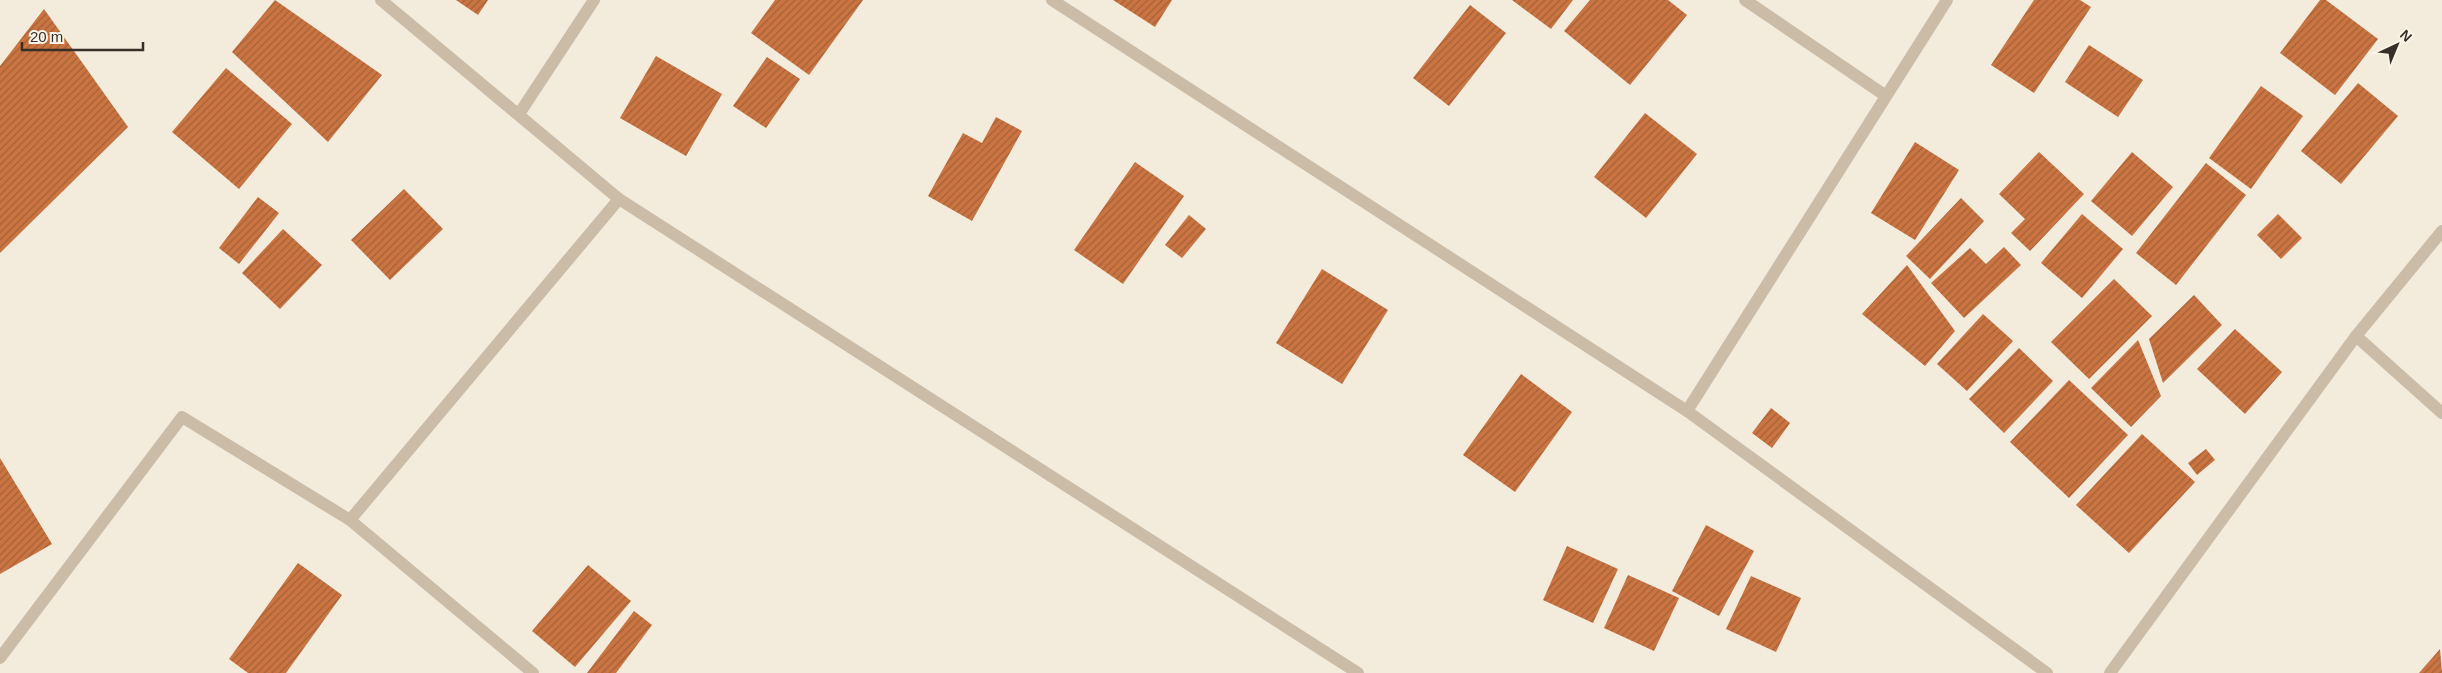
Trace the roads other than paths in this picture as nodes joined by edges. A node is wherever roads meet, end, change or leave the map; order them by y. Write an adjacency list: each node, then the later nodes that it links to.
1 (380, 0): 7 (street)
2 (594, 0): 7 (street)
3 (1052, 0): 11 (street)
4 (1745, 0): 6 (street)
5 (1947, 0): 6 (street)
6 (1886, 96): 11 (street)
7 (518, 114): 8 (street)
8 (619, 199): 13 (street); 16 (street)
9 (2442, 232): 10 (street)
10 (2356, 336): 12 (street); 18 (street)
11 (1687, 411): 17 (street)
12 (2442, 413)
13 (350, 520): 14 (street); 15 (street)
14 (0, 658)
15 (533, 673)
16 (1358, 673)
17 (2047, 673)
18 (2110, 673)

